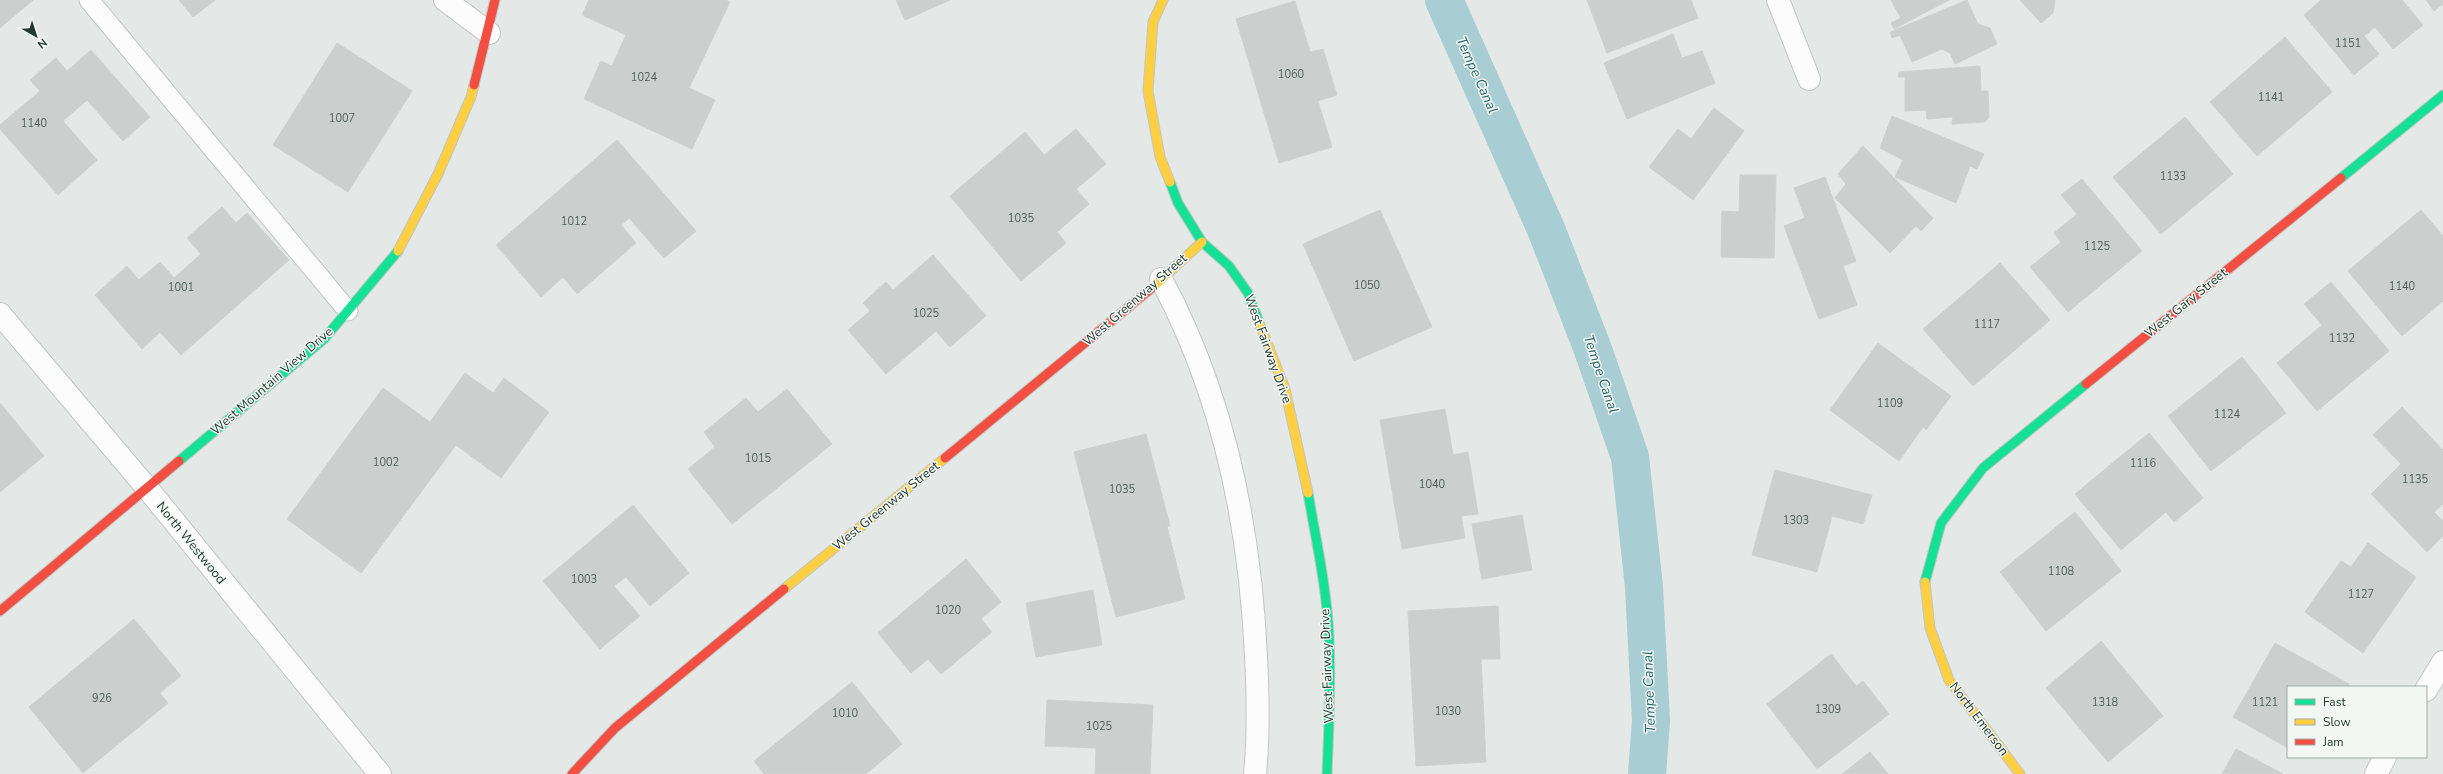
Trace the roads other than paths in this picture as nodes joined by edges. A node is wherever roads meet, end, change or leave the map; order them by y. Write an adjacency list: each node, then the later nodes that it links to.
1 (88, 0): 11 (lane)
2 (445, 0): 6 (street)
3 (495, 0): 6 (street, West Mountain View Drive)
4 (1162, 0): 9 (street, West Fairway Drive)
5 (1784, 3): 7 (street)
6 (489, 33): 11 (street, West Mountain View Drive)
7 (1809, 79)
8 (2443, 95): 14 (street, West Gary Street)
9 (1202, 242): 10 (street, West Greenway Street); 22 (street, West Fairway Drive)
10 (1161, 279): 20 (street, West Greenway Street); 21 (street)
11 (348, 311): 13 (street, West Mountain View Drive)
12 (0, 314): 13 (street, North Westwood)
13 (147, 488): 15 (street, West Mountain View Drive); 19 (street, North Westwood)
14 (1941, 523): 23 (street, North Emerson)
15 (0, 611)
16 (2443, 662): 17 (street)
17 (2427, 688)
18 (2384, 758): 24 (street)
19 (380, 774)
20 (572, 774)
21 (1255, 774)
22 (1327, 774)
23 (2020, 774)
24 (2376, 774)

